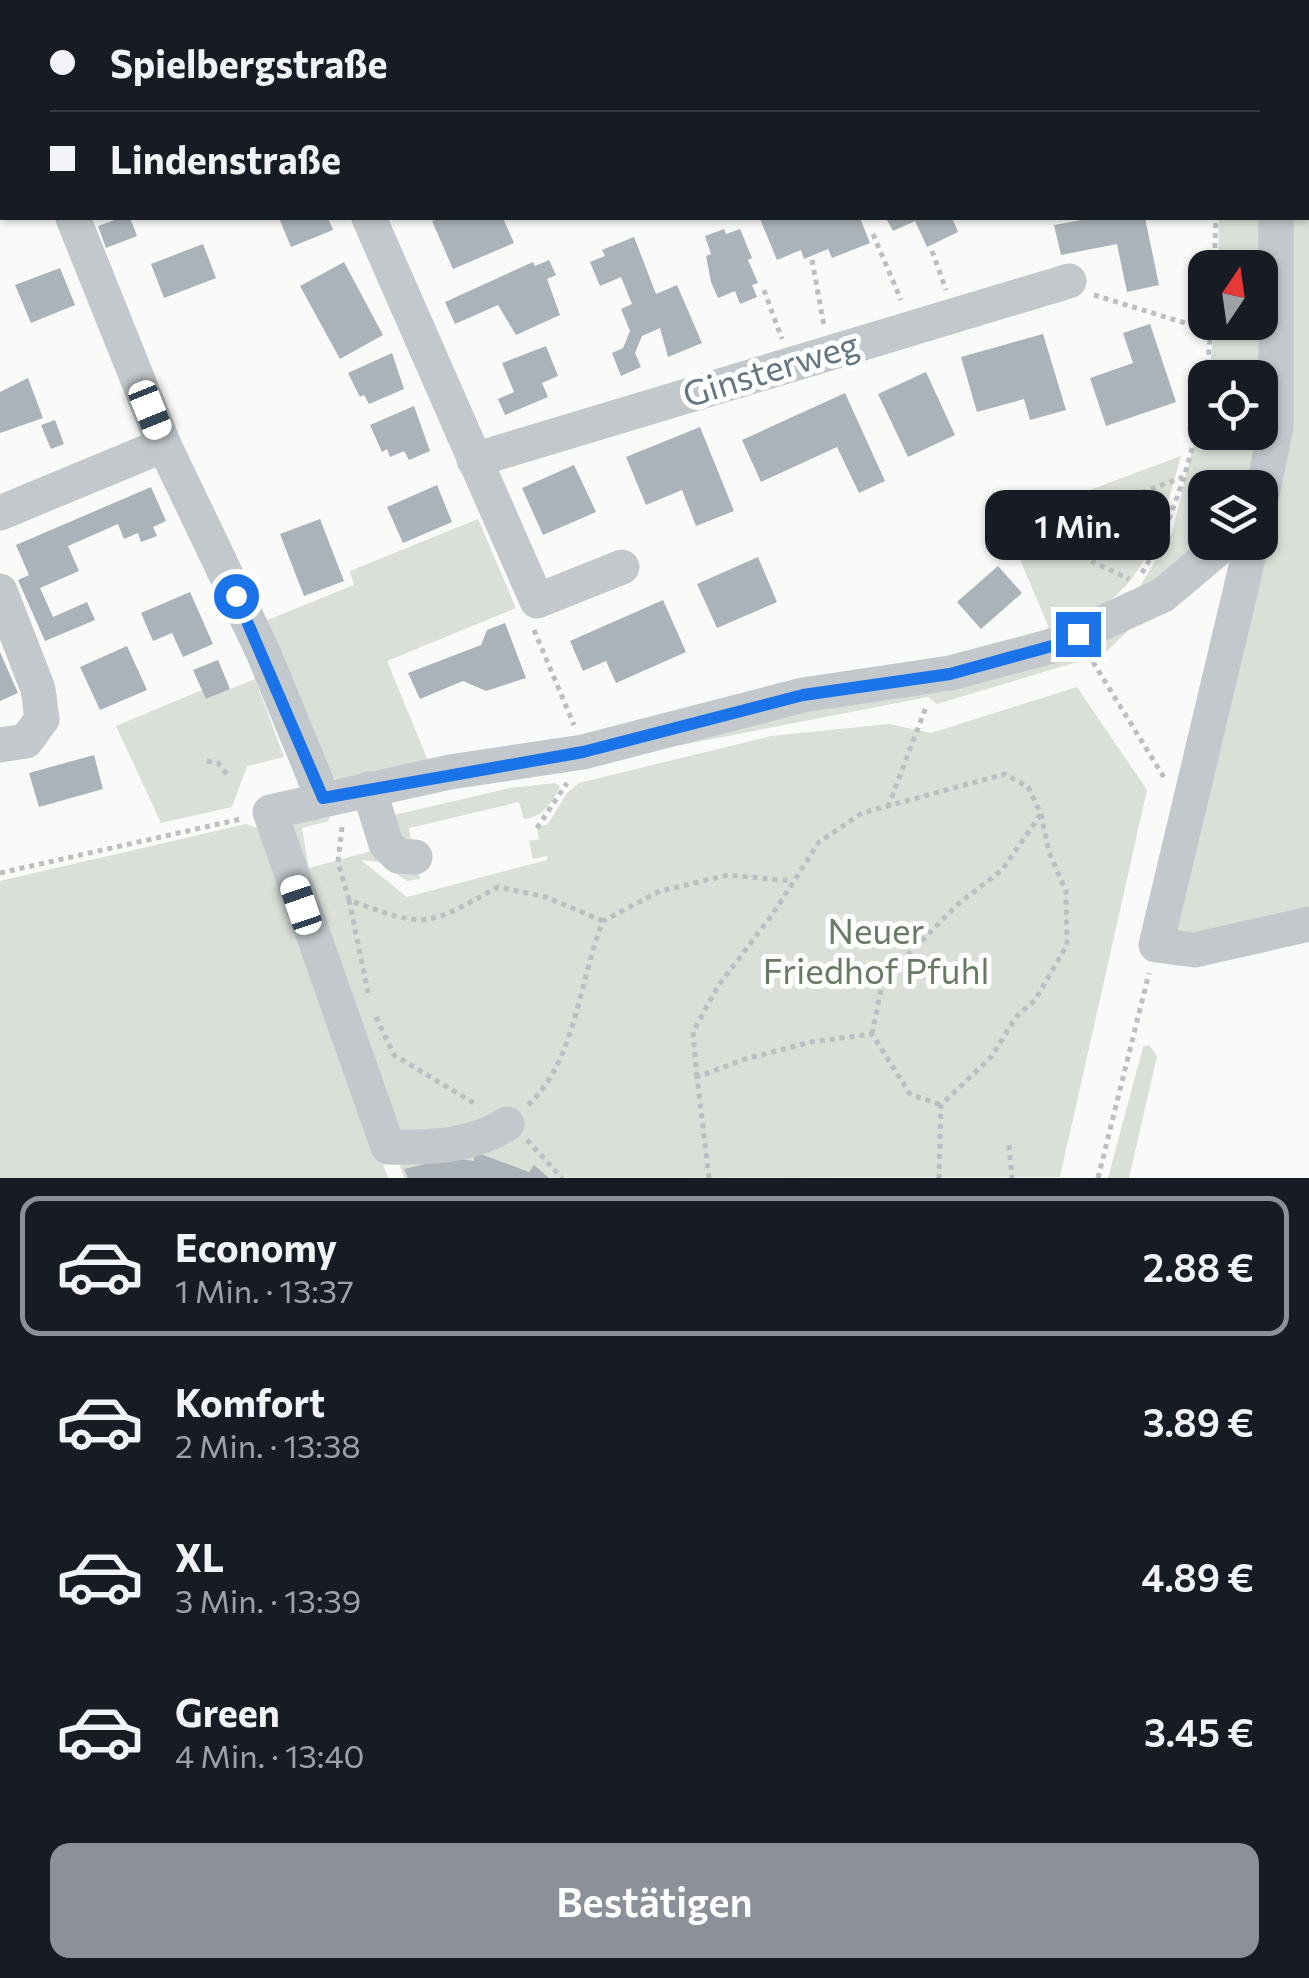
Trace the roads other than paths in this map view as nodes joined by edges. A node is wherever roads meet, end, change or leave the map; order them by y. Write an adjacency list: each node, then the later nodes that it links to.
1 (74, 220): 5 (street)
2 (370, 220): 6 (street)
3 (1276, 220): 7 (street)
4 (1070, 282): 6 (street, Ginsterweg)
5 (164, 445): 8 (street); 15 (street)
6 (474, 460): 11 (street)
7 (1267, 470)
8 (0, 513)
9 (1205, 560): 14 (street)
10 (1240, 560): 17 (street)
11 (622, 567)
12 (0, 590): 13 (street)
13 (0, 745)
14 (370, 789): 15 (street); 16 (street)
15 (323, 798): 18 (street)
16 (415, 857)
17 (1309, 924)
18 (507, 1124)

